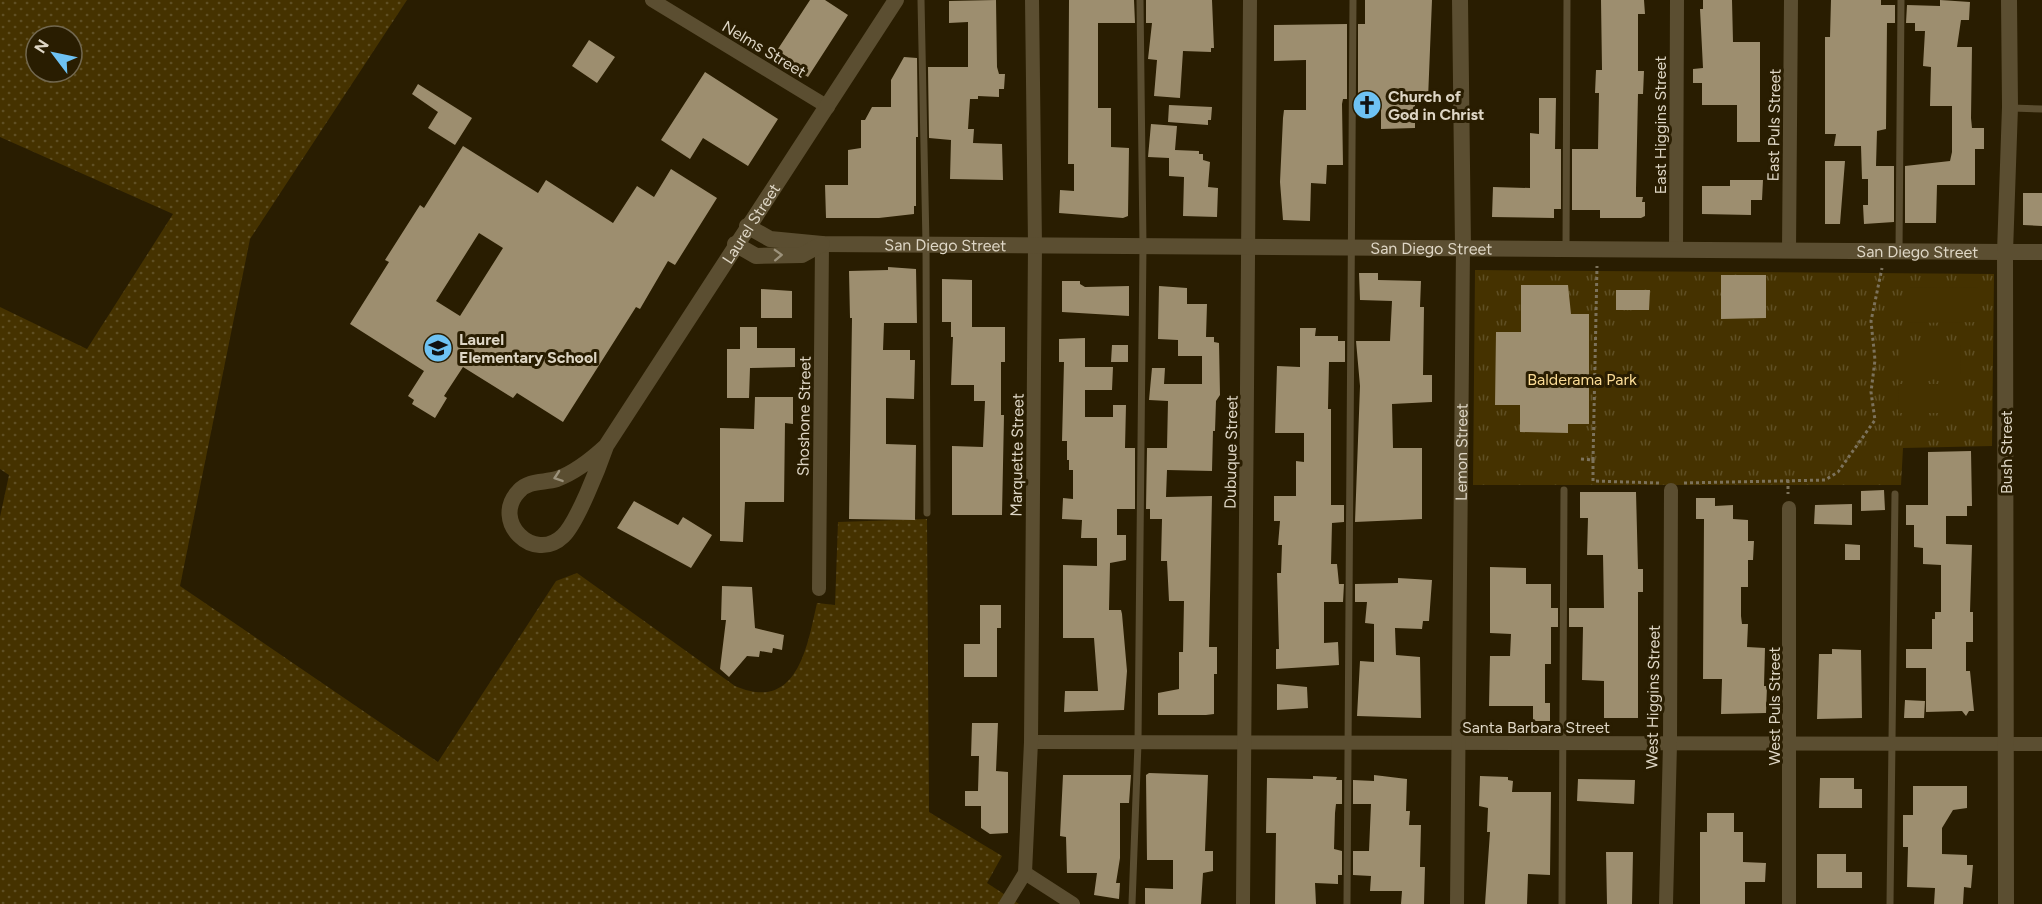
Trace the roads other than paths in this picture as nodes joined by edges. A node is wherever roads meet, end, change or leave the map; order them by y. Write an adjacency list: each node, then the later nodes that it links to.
1 (652, 0): 14 (street, Nelms Street)
2 (896, 0): 14 (street, Laurel Street)
3 (921, 0): 20 (lane)
4 (1032, 0): 21 (street, Marquette Street)
5 (1140, 0): 22 (lane)
6 (1250, 0): 23 (street, Dubuque Street)
7 (1353, 0): 24 (lane)
8 (1460, 0): 25 (street, Lemon Street)
9 (1567, 0): 26 (lane)
10 (1677, 0): 27 (street, East Higgins Street)
11 (1791, 0): 29 (street, East Puls Street)
12 (1901, 0): 28 (lane)
13 (2009, 0): 15 (street, Bush Street)
14 (828, 107): 17 (street, Laurel Street)
15 (2010, 108): 16 (lane); 30 (street, Bush Street)
16 (2042, 109)
17 (747, 226): 18 (street, Laurel Street); 19 (street, San Diego Street)
18 (735, 244): 19 (street, San Diego Street, one-way to 19); 32 (street, Laurel Street)
19 (822, 244): 20 (street, San Diego Street); 38 (street, Shoshone Street)
20 (926, 244): 21 (street, San Diego Street); 37 (lane)
21 (1035, 245): 22 (street, San Diego Street); 39 (street, Marquette Street)
22 (1143, 245): 23 (street, San Diego Street); 41 (lane)
23 (1249, 246): 24 (street, San Diego Street); 40 (street, Dubuque Street)
24 (1351, 247): 25 (street, San Diego Street); 42 (lane)
25 (1462, 247): 26 (street, San Diego Street); 44 (street, Lemon Street)
26 (1566, 248): 27 (street, San Diego Street)
27 (1676, 250): 29 (street, San Diego Street)
28 (1892, 250): 29 (street, San Diego Street); 30 (street, San Diego Street)
29 (1789, 251)
30 (2005, 252): 31 (street, San Diego Street); 47 (street, Bush Street)
31 (2042, 252)
32 (606, 446): 32 (street, one-way to 32)
33 (1666, 486): 45 (street, West Higgins Street)
34 (1564, 490): 49 (lane)
35 (1895, 494): 46 (lane)
36 (1789, 508): 43 (street, West Puls Street)
37 (927, 513)
38 (819, 589)
39 (1031, 742): 41 (street, Santa Barbara Street); 50 (street, Marquette Street)
40 (1245, 742): 41 (street, Santa Barbara Street); 42 (street, Santa Barbara Street); 54 (street, Dubuque Street)
41 (1138, 743): 53 (lane)
42 (1348, 743): 44 (street, Santa Barbara Street); 55 (lane)
43 (1791, 743): 45 (street, Santa Barbara Street); 46 (street, Santa Barbara Street); 59 (street, West Puls Street)
44 (1458, 744): 49 (street, Santa Barbara Street); 56 (street, Lemon Street)
45 (1670, 744): 49 (street, Santa Barbara Street); 58 (street, West Higgins Street)
46 (1892, 744): 47 (street, Santa Barbara Street); 60 (lane)
47 (2007, 744): 48 (street, Santa Barbara Street); 61 (street, Bush Street)
48 (2042, 744)
49 (1565, 745): 57 (lane)
50 (1025, 873): 51 (street, Marquette Street); 52 (street)
51 (1006, 904)
52 (1073, 904)
53 (1132, 904)
54 (1244, 904)
55 (1347, 904)
56 (1456, 904)
57 (1562, 904)
58 (1666, 904)
59 (1789, 904)
60 (1890, 904)
61 (2006, 904)

